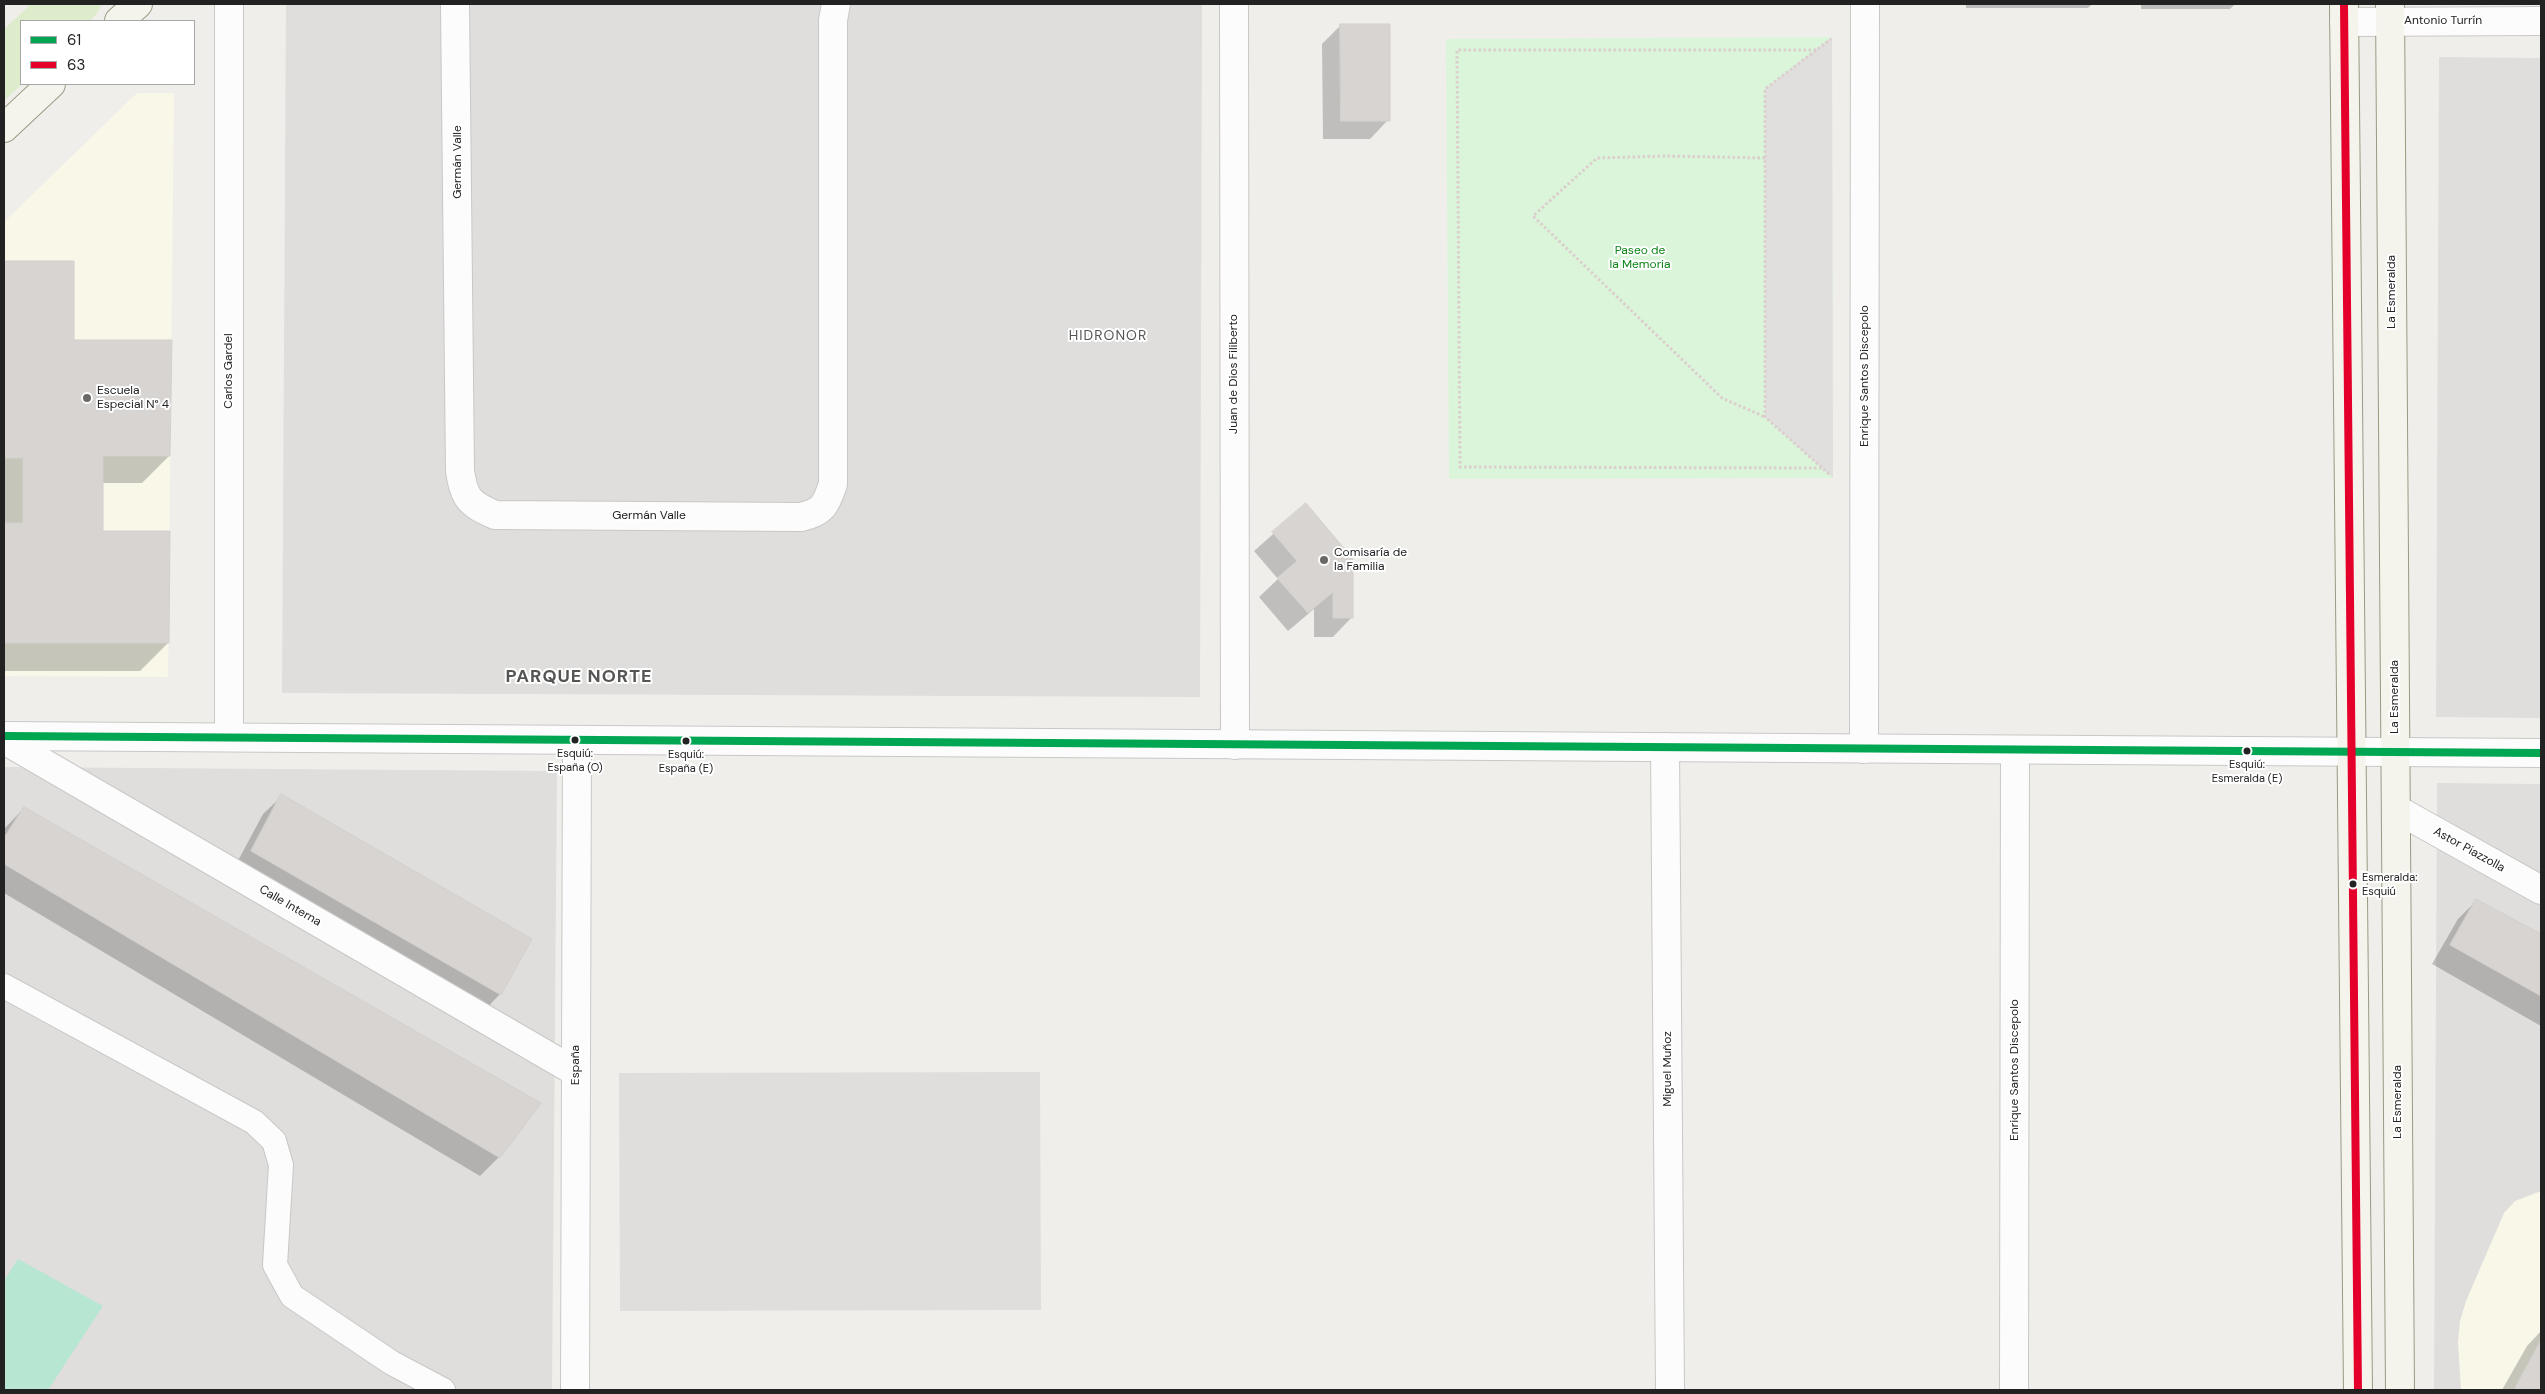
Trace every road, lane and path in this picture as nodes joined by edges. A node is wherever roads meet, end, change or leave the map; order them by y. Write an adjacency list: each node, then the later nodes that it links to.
1 (138, 4): 9 (main road)
2 (228, 4): 20 (street, Carlos Gardel)
3 (455, 4): 4 (street, Germán Valle)
4 (836, 4)
5 (1234, 4): 23 (street, Juan de Dios Filiberto)
6 (1865, 4): 25 (street, Enrique Santos Discepolo)
7 (2344, 13): 8 (street, Antonio Turrín); 27 (main road)
8 (2390, 13): 10 (street, Antonio Turrín); 28 (main road, La Esmeralda)
9 (120, 20)
10 (2541, 21)
11 (1832, 37): 12 (path)
12 (1816, 50): 15 (path); 17 (path)
13 (50, 85): 14 (main road)
14 (4, 128)
15 (1765, 158): 16 (path); 16 (path)
16 (1765, 417): 17 (path)
17 (1822, 468): 18 (path)
18 (1833, 478)
19 (4, 736): 20 (street)
20 (228, 738): 22 (street)
21 (4, 740): 33 (street, Calle Interna)
22 (577, 740): 23 (street); 33 (street, España)
23 (1235, 745): 24 (street)
24 (1666, 747): 25 (street); 36 (street, Miguel Muñoz)
25 (1864, 749): 26 (street)
26 (2015, 750): 27 (street); 37 (street, Enrique Santos Discepolo)
27 (2352, 752): 28 (street); 38 (main road)
28 (2396, 753): 29 (street); 30 (main road, La Esmeralda)
29 (2541, 753)
30 (2396, 809): 31 (street, Astor Piazzolla); 39 (main road, La Esmeralda)
31 (2541, 890)
32 (4, 986): 34 (lane)
33 (576, 1072): 35 (street, España)
34 (441, 1390)
35 (575, 1390)
36 (1670, 1390)
37 (2014, 1390)
38 (2358, 1390)
39 (2400, 1390)

